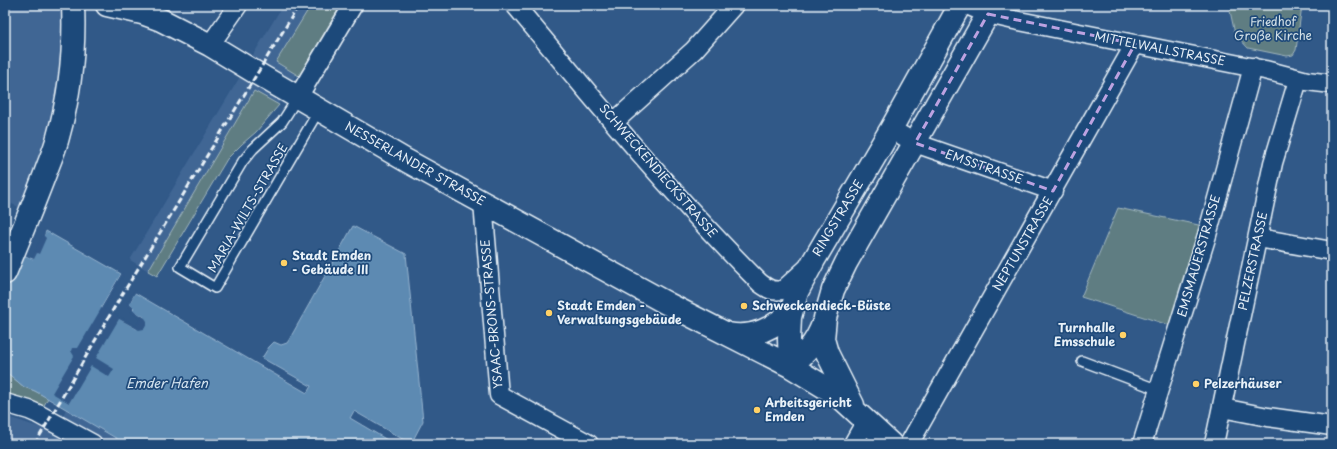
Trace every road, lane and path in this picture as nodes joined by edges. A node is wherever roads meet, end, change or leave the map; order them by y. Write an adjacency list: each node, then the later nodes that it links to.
1 (73, 5): 25 (street)
2 (107, 5): 11 (street, NESSERLANDER STRASSE)
3 (238, 5): 11 (street)
4 (353, 5): 15 (street)
5 (515, 5): 17 (street, SCHWECKENDIECKSTRASSE)
6 (734, 5): 17 (street)
7 (960, 5): 18 (street, RINGSTRASSE)
8 (967, 5): 9 (street)
9 (991, 10): 10 (street, MITTELWALLSTRASSE); 19 (street)
10 (1135, 44): 12 (street, MITTELWALLSTRASSE); 20 (street, NEPTUNSTRASSE)
11 (210, 45): 15 (street, NESSERLANDER STRASSE)
12 (1253, 67): 13 (street, MITTELWALLSTRASSE); 31 (street, EMSMAUERSTRASSE)
13 (1298, 80): 14 (street, MITTELWALLSTRASSE); 22 (street, PELZERSTRASSE)
14 (1332, 84)
15 (298, 97): 16 (street, NESSERLANDER STRASSE); 16 (lane, MARIA-WILTS-STRASSE)
16 (319, 110): 21 (street, NESSERLANDER STRASSE)
17 (614, 122): 24 (street, SCHWECKENDIECKSTRASSE)
18 (891, 129): 19 (street); 24 (street, RINGSTRASSE)
19 (916, 143): 20 (street, EMSSTRASSE); 27 (street)
20 (1053, 191): 40 (street, NEPTUNSTRASSE)
21 (482, 203): 28 (street, NESSERLANDER STRASSE); 37 (street, YSAAC-BRONS-STRASSE)
22 (1258, 238): 23 (street); 33 (street, PELZERSTRASSE)
23 (1332, 252)
24 (814, 260): 26 (street, RINGSTRASSE)
25 (5, 273)
26 (791, 310): 28 (street, RINGSTRASSE); 30 (street, RINGSTRASSE)
27 (823, 324): 30 (street); 34 (street)
28 (720, 331): 30 (street, NESSERLANDER STRASSE)
29 (1082, 361): 31 (lane)
30 (790, 366): 34 (street, NESSERLANDER STRASSE)
31 (1159, 390): 41 (street, EMSMAUERSTRASSE)
32 (5, 403): 36 (street)
33 (1222, 408): 35 (street); 42 (street, PELZERSTRASSE)
34 (862, 418): 38 (street); 39 (street)
35 (1332, 426)
36 (93, 444)
37 (589, 444)
38 (853, 444)
39 (891, 444)
40 (909, 444)
41 (1142, 444)
42 (1214, 444)

